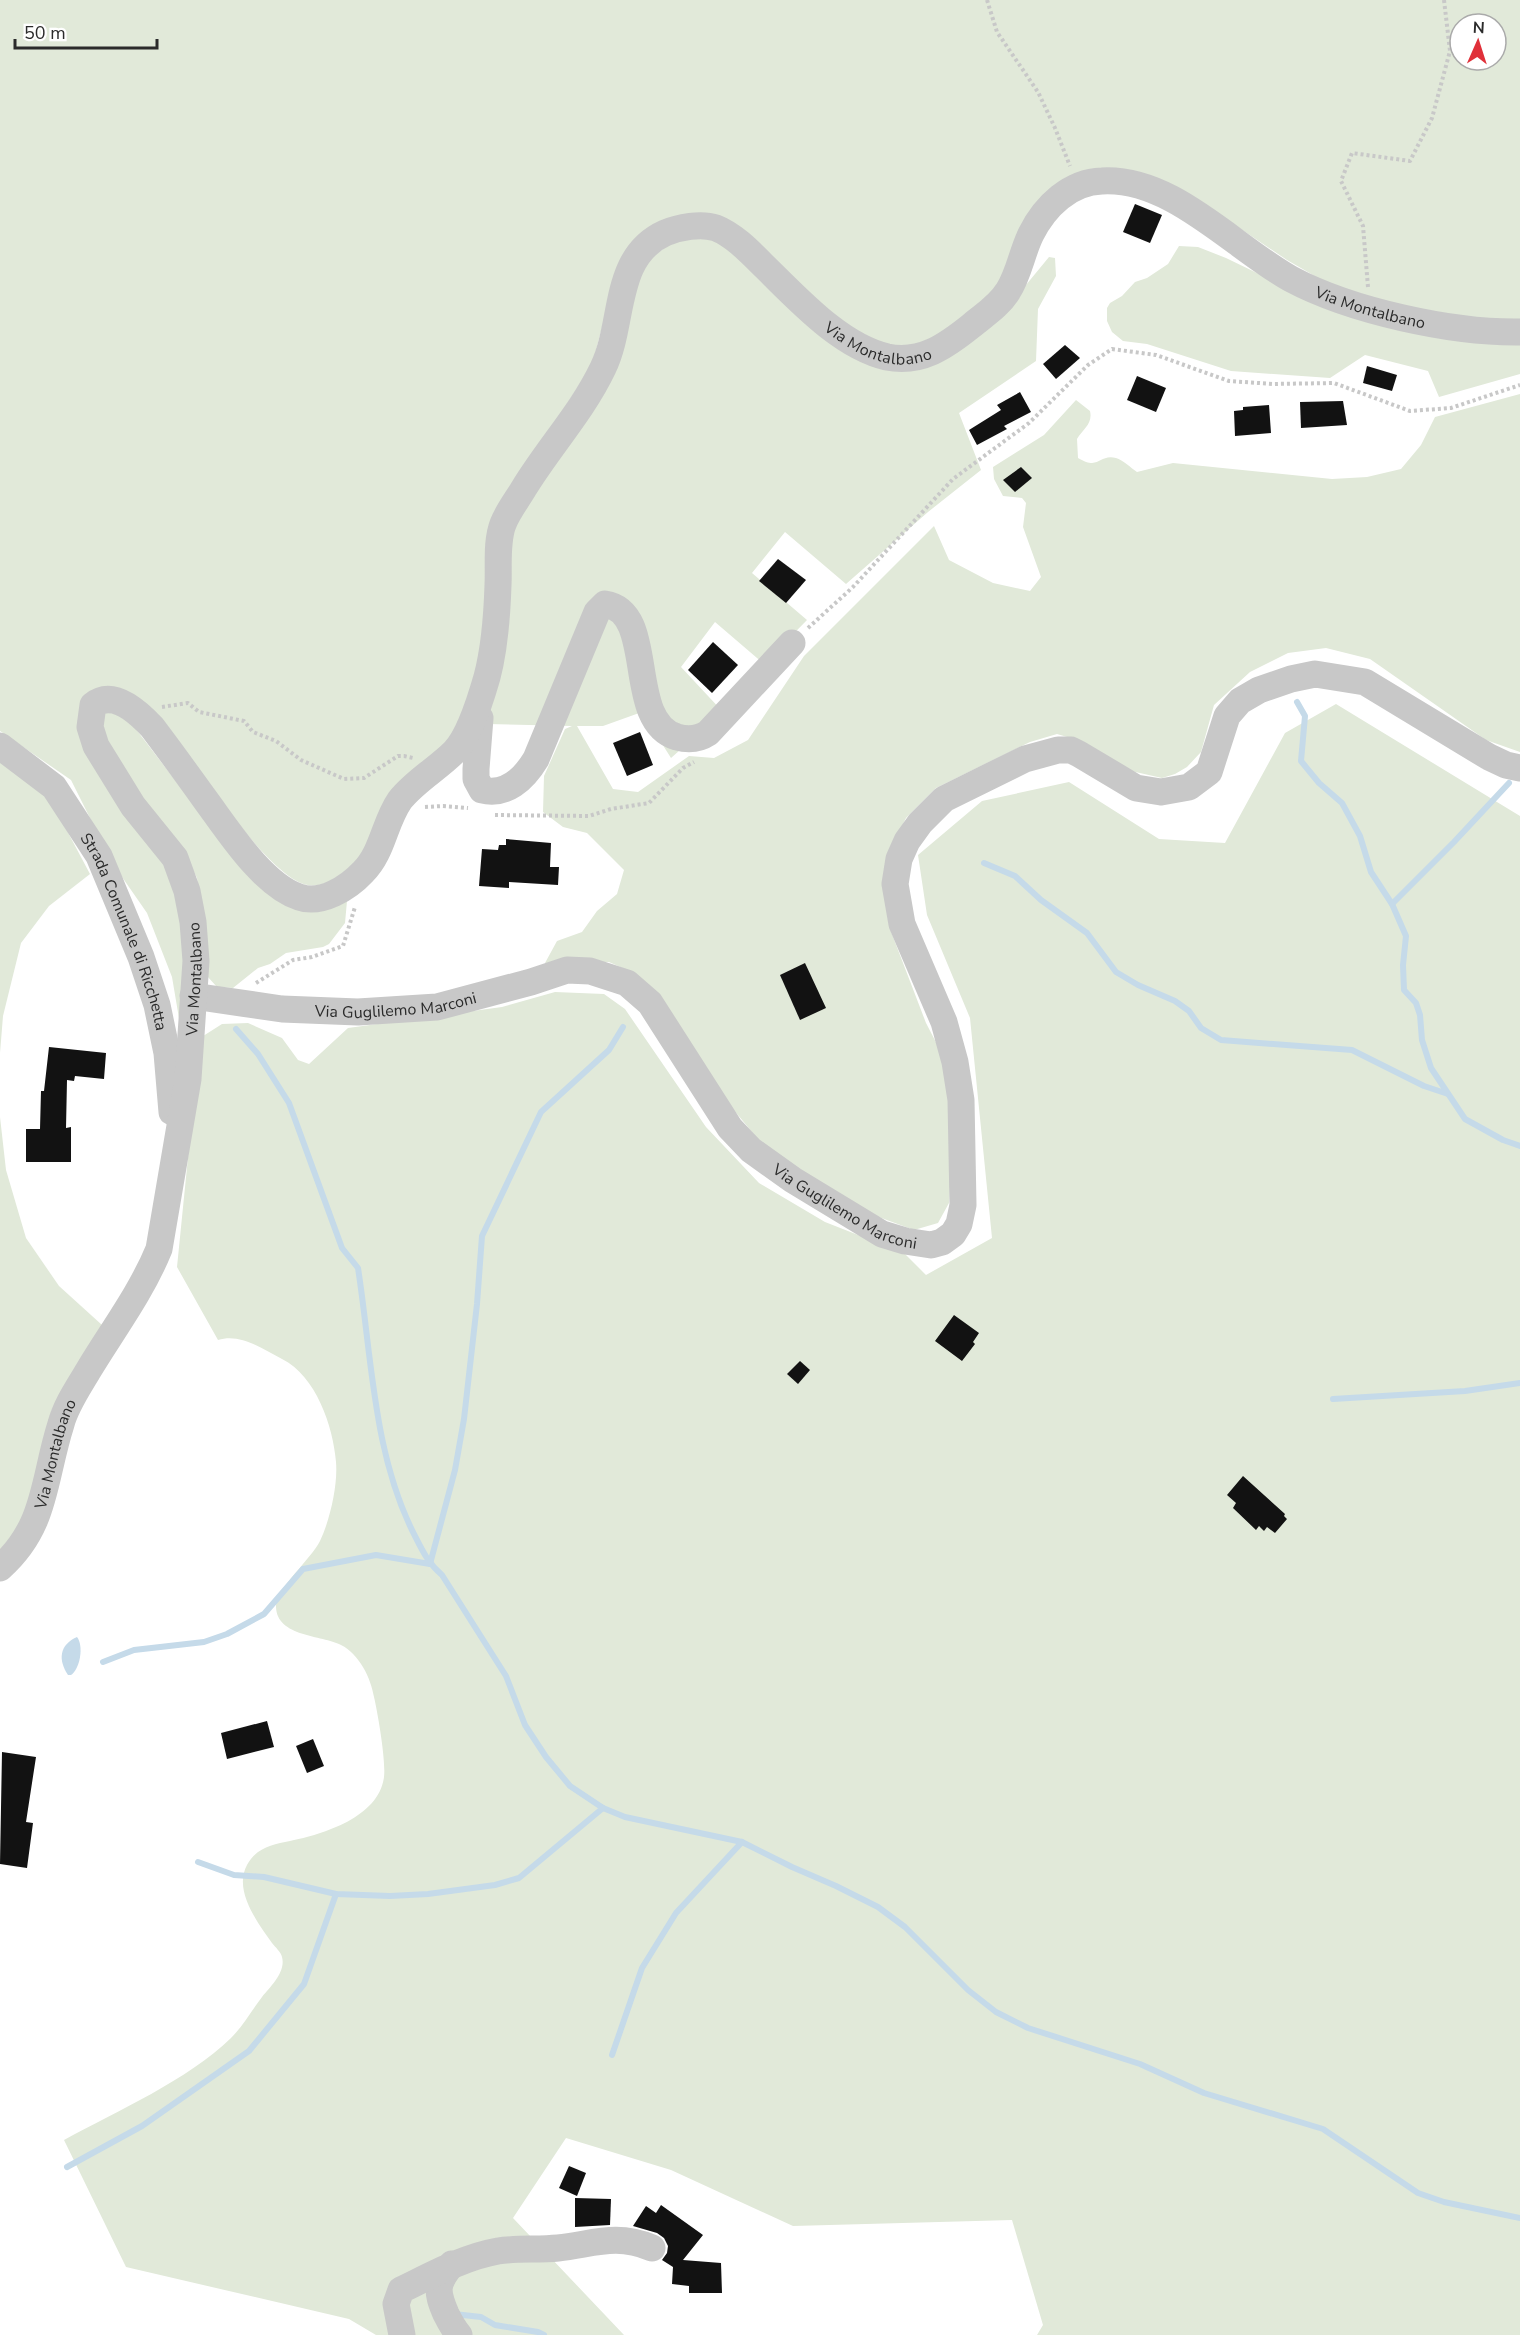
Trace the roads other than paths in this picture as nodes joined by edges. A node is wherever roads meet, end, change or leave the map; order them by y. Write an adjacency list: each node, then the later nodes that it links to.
1 (1520, 332): 3 (street, Via Montalbano)
2 (792, 643): 3 (street, Via Montalbano)
3 (482, 690): 6 (street, Via Montalbano)
4 (0, 746): 7 (street, Strada Comunale di Ricchetta)
5 (1520, 768): 6 (street, Via Guglilemo Marconi)
6 (193, 996): 7 (street, Via Montalbano)
7 (175, 1152): 8 (street, Via Montalbano)
8 (0, 1568)
9 (652, 2248): 10 (street)
10 (452, 2264): 11 (street); 12 (street)
11 (402, 2335)
12 (459, 2335)

